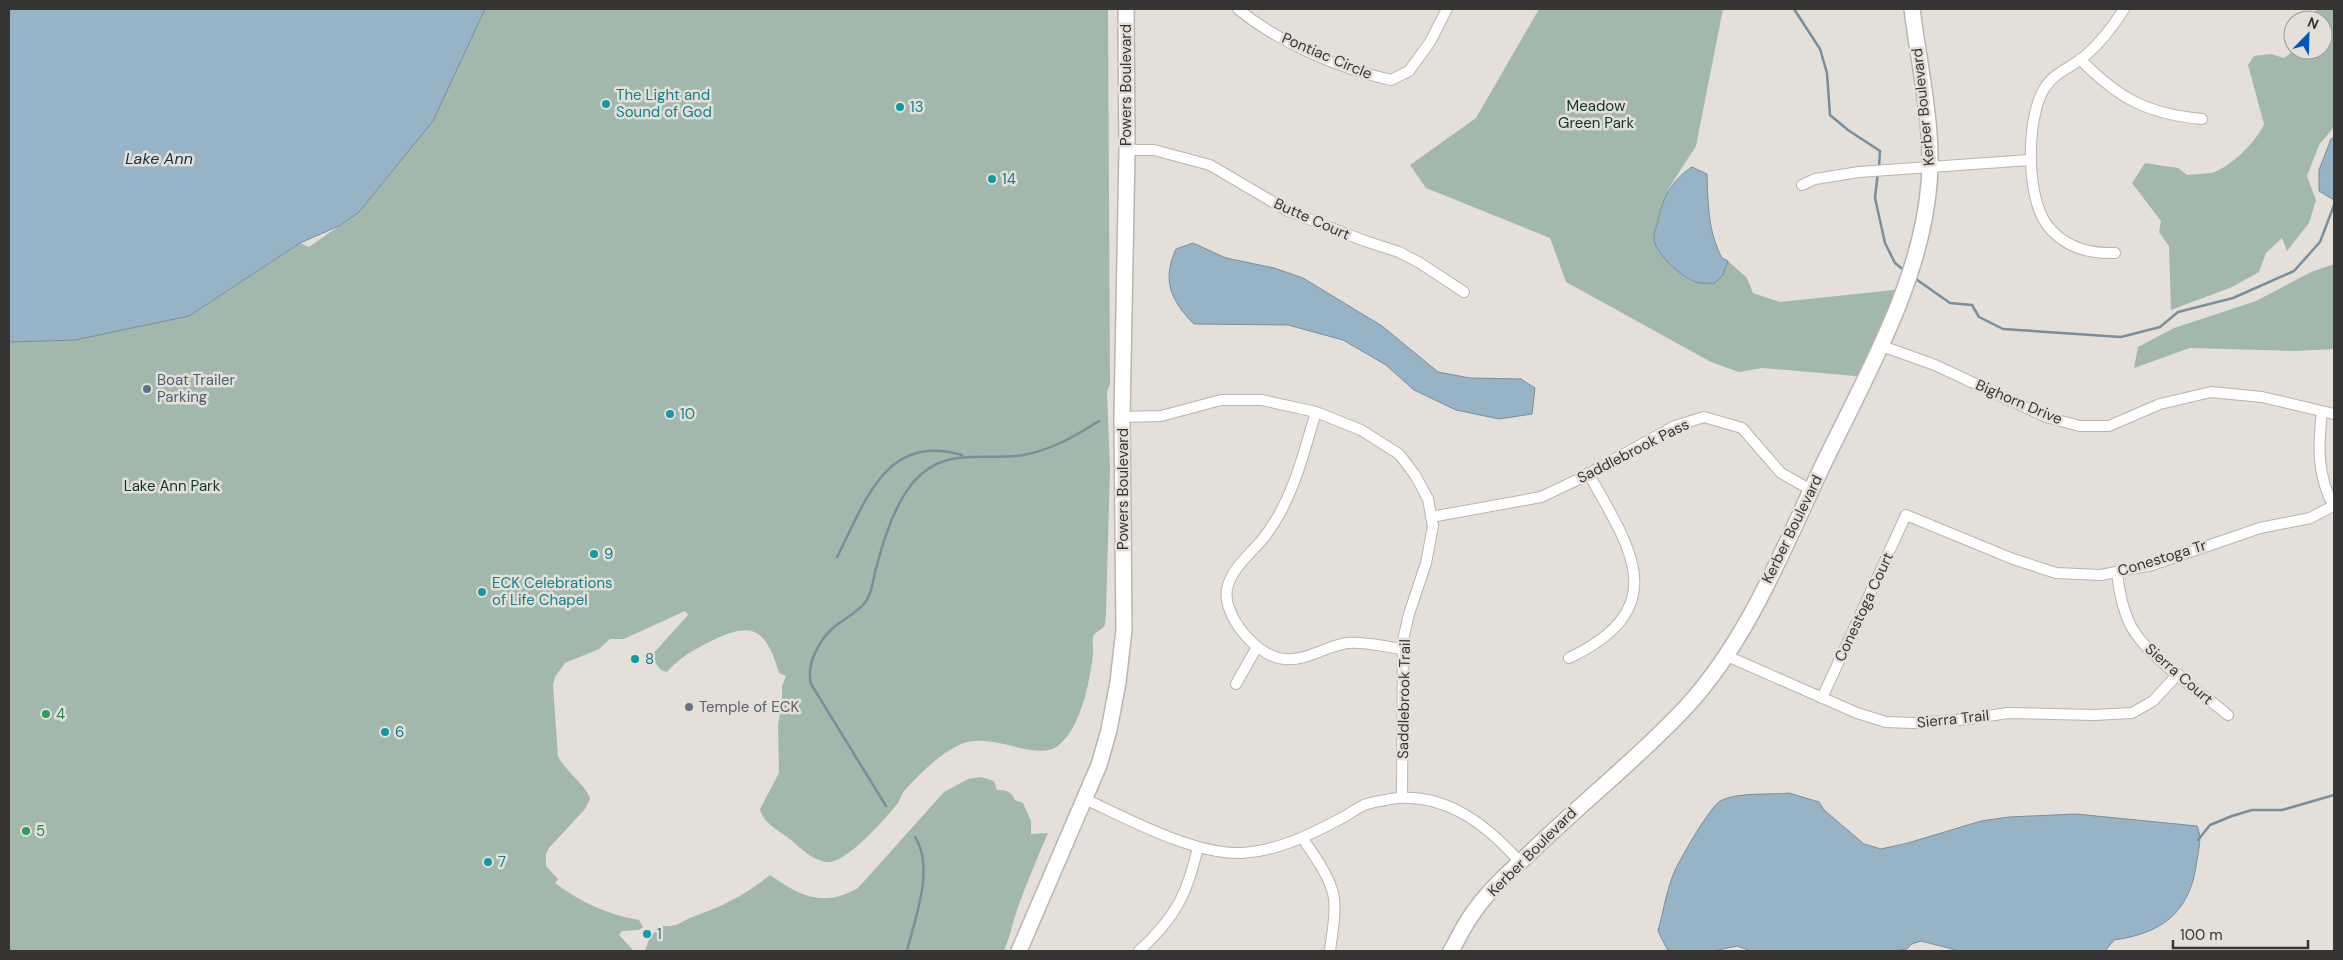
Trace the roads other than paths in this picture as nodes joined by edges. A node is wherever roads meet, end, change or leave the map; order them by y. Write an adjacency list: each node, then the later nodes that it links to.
1 (1126, 9): 8 (street, Powers Boulevard)
2 (1238, 9): 3 (street, Pontiac Circle)
3 (1447, 9)
4 (1912, 9): 10 (street, Kerber Boulevard)
5 (2124, 9): 6 (street)
6 (2080, 59): 7 (street); 9 (street)
7 (2202, 118)
8 (1127, 150): 13 (street, Butte Court); 18 (street, Powers Boulevard)
9 (2030, 160): 10 (street); 12 (street)
10 (1929, 167): 11 (street); 14 (street, Kerber Boulevard)
11 (1802, 185)
12 (2115, 253)
13 (1464, 292)
14 (1882, 346): 16 (street, Bighorn Drive); 20 (street, Kerber Boulevard)
15 (1316, 412): 18 (street, Saddlebrook Trail); 23 (street, Saddlebrook Trail); 25 (street)
16 (2322, 412): 17 (street, Bighorn Drive); 21 (street)
17 (2334, 414)
18 (1122, 417): 34 (street, Powers Boulevard)
19 (1588, 474): 20 (street, Saddlebrook Pass); 23 (street, Saddlebrook Pass); 28 (street)
20 (1811, 490): 27 (street, Kerber Boulevard)
21 (2334, 507): 24 (street, Conestoga Tr)
22 (1906, 515): 24 (street, Conestoga Tr); 31 (street, Conestoga Court)
23 (1432, 517): 26 (street, Saddlebrook Trail)
24 (2117, 573): 29 (street, Sierra Court)
25 (1257, 647): 26 (street); 30 (street)
26 (1403, 649): 33 (street, Saddlebrook Trail)
27 (1727, 656): 31 (street, Sierra Trail); 37 (street, Kerber Boulevard)
28 (1569, 658)
29 (2178, 674): 31 (street, Sierra Trail); 32 (street, Sierra Court)
30 (1236, 684)
31 (1822, 698)
32 (2228, 715)
33 (1402, 798): 35 (street); 37 (street)
34 (1085, 799): 36 (street); 38 (street, Powers Boulevard)
35 (1303, 839): 36 (street); 40 (street)
36 (1198, 847): 39 (street)
37 (1520, 862): 41 (street, Kerber Boulevard)
38 (1019, 951)
39 (1139, 951)
40 (1330, 951)
41 (1451, 951)

